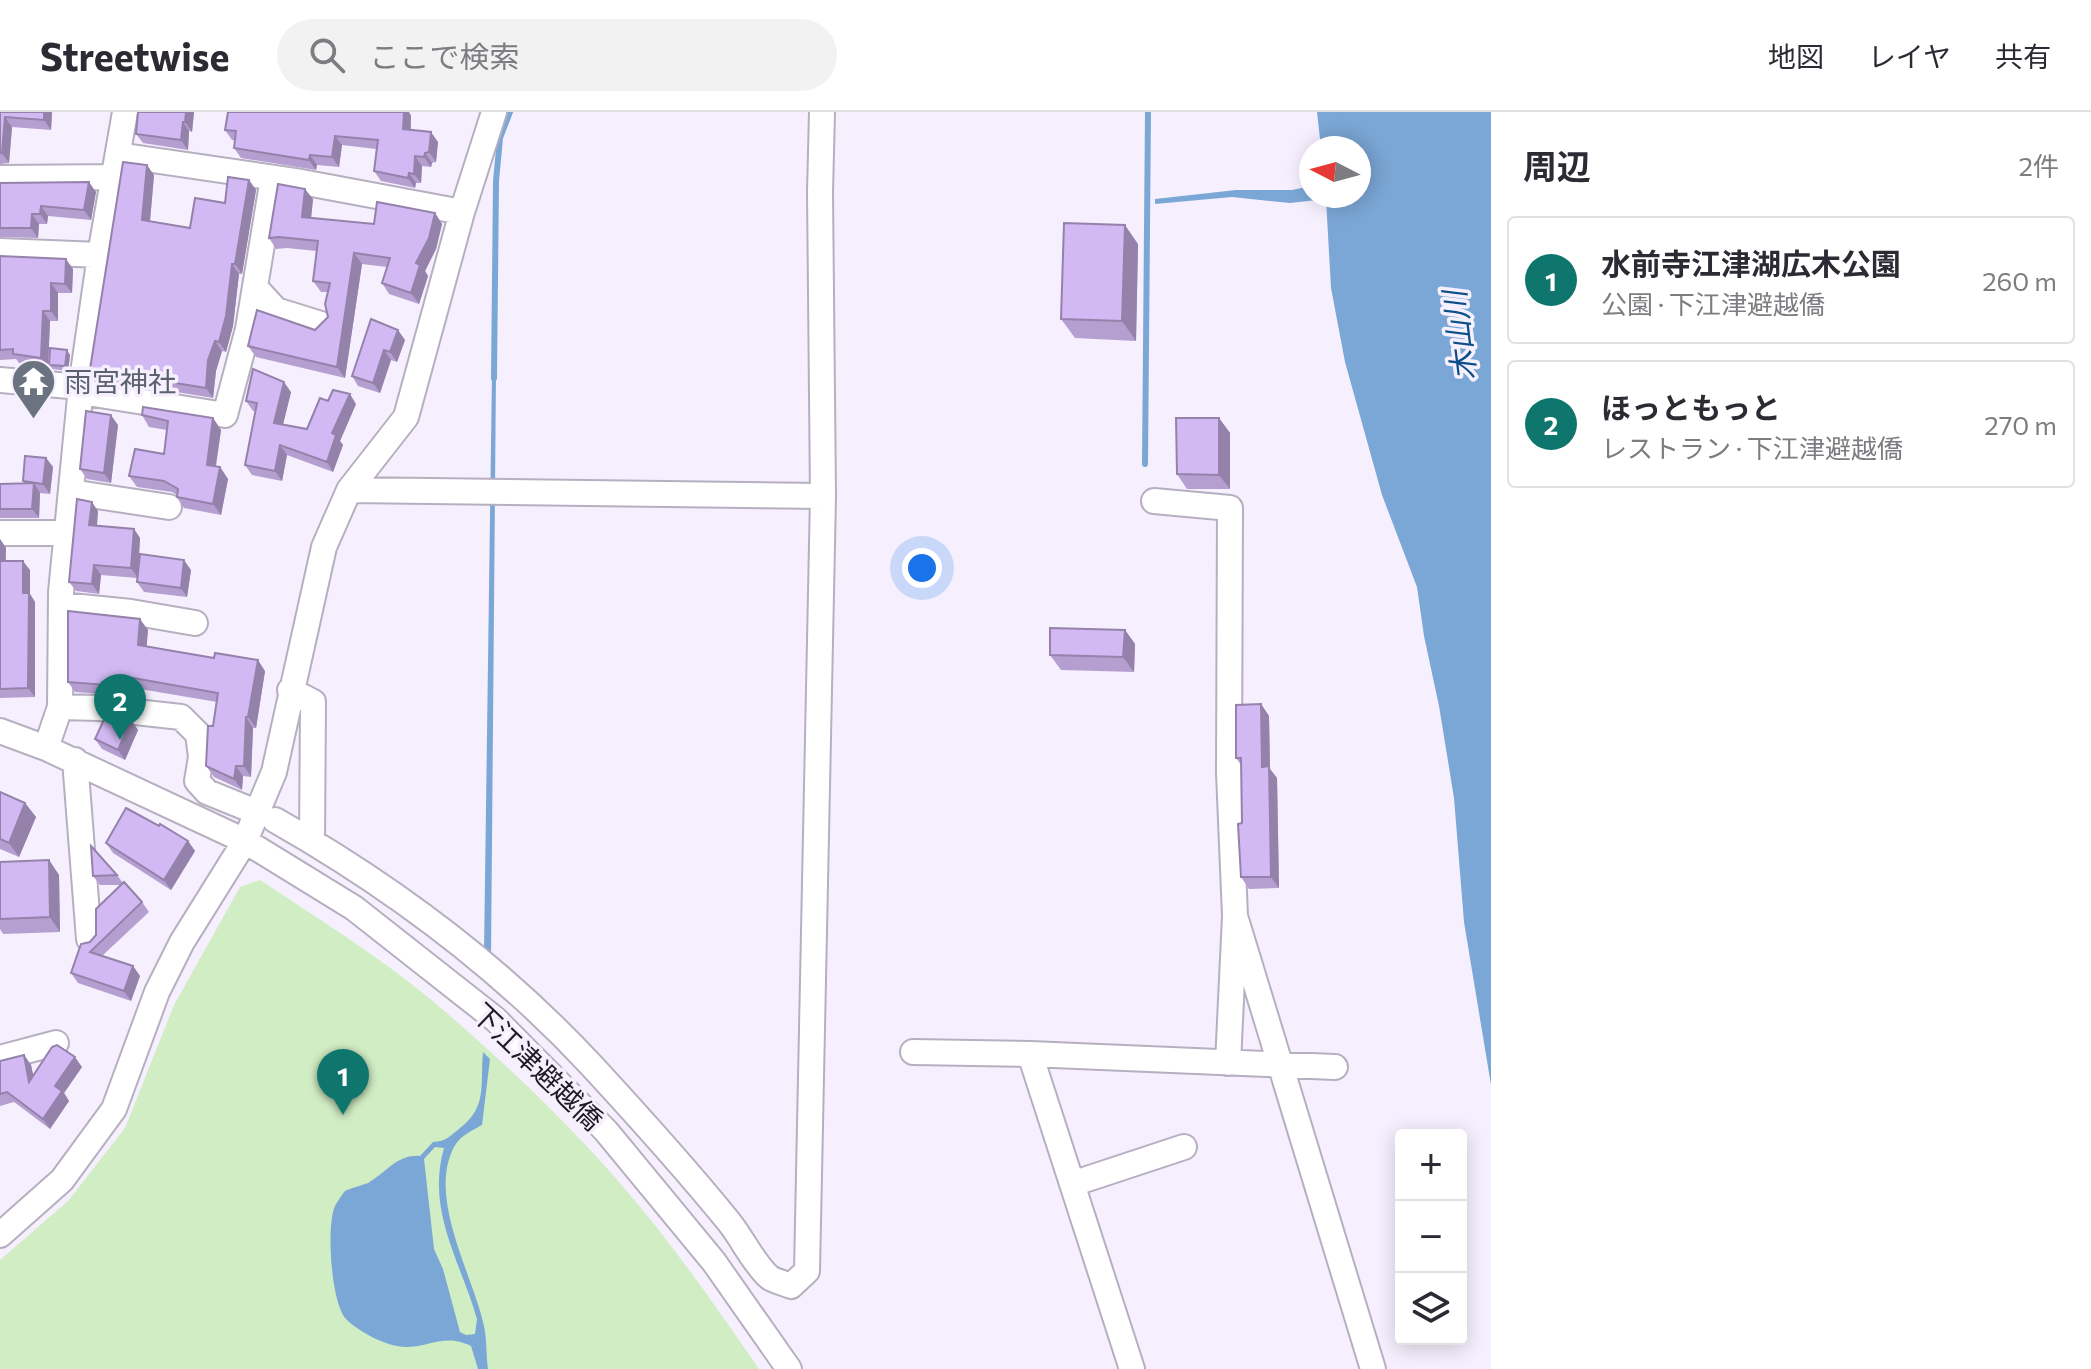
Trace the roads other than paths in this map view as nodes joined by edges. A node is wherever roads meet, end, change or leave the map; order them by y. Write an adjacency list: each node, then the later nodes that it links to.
1 (125, 112): 4 (street)
2 (494, 112): 7 (street)
3 (822, 112): 16 (street)
4 (116, 166): 5 (street); 6 (street); 9 (street)
5 (0, 178)
6 (273, 178): 7 (street); 10 (street)
7 (462, 212): 14 (street)
8 (0, 251): 9 (street)
9 (100, 255): 13 (street)
10 (255, 287): 11 (street); 13 (street)
11 (321, 324)
12 (0, 380): 13 (street)
13 (81, 389): 15 (street)
14 (349, 490): 16 (street); 23 (street)
15 (71, 492): 18 (street); 20 (street)
16 (823, 496): 30 (street)
17 (1154, 501): 32 (street)
18 (169, 507)
19 (0, 533): 20 (street)
20 (67, 533): 21 (street)
21 (61, 605): 22 (street); 24 (street)
22 (195, 623)
23 (290, 690): 30 (street); 31 (street)
24 (60, 707): 26 (street); 28 (street)
25 (0, 731): 26 (street, 下江津避越僑)
26 (46, 748): 27 (street, 下江津避越僑)
27 (75, 760): 31 (street, 下江津避越僑); 33 (street)
28 (249, 809)
29 (275, 820): 30 (street)
30 (312, 841)
31 (251, 845): 43 (street); 44 (street, 下江津避越僑)
32 (1235, 916): 38 (street); 39 (street)
33 (89, 939)
34 (56, 1043): 37 (street)
35 (913, 1052): 36 (street)
36 (1030, 1054): 38 (street); 42 (street)
37 (0, 1058)
38 (1228, 1063): 39 (street)
39 (1279, 1065): 40 (street); 46 (street)
40 (1335, 1067)
41 (1184, 1147): 42 (street)
42 (1072, 1184): 45 (street)
43 (0, 1235)
44 (789, 1369)
45 (1132, 1369)
46 (1373, 1369)

